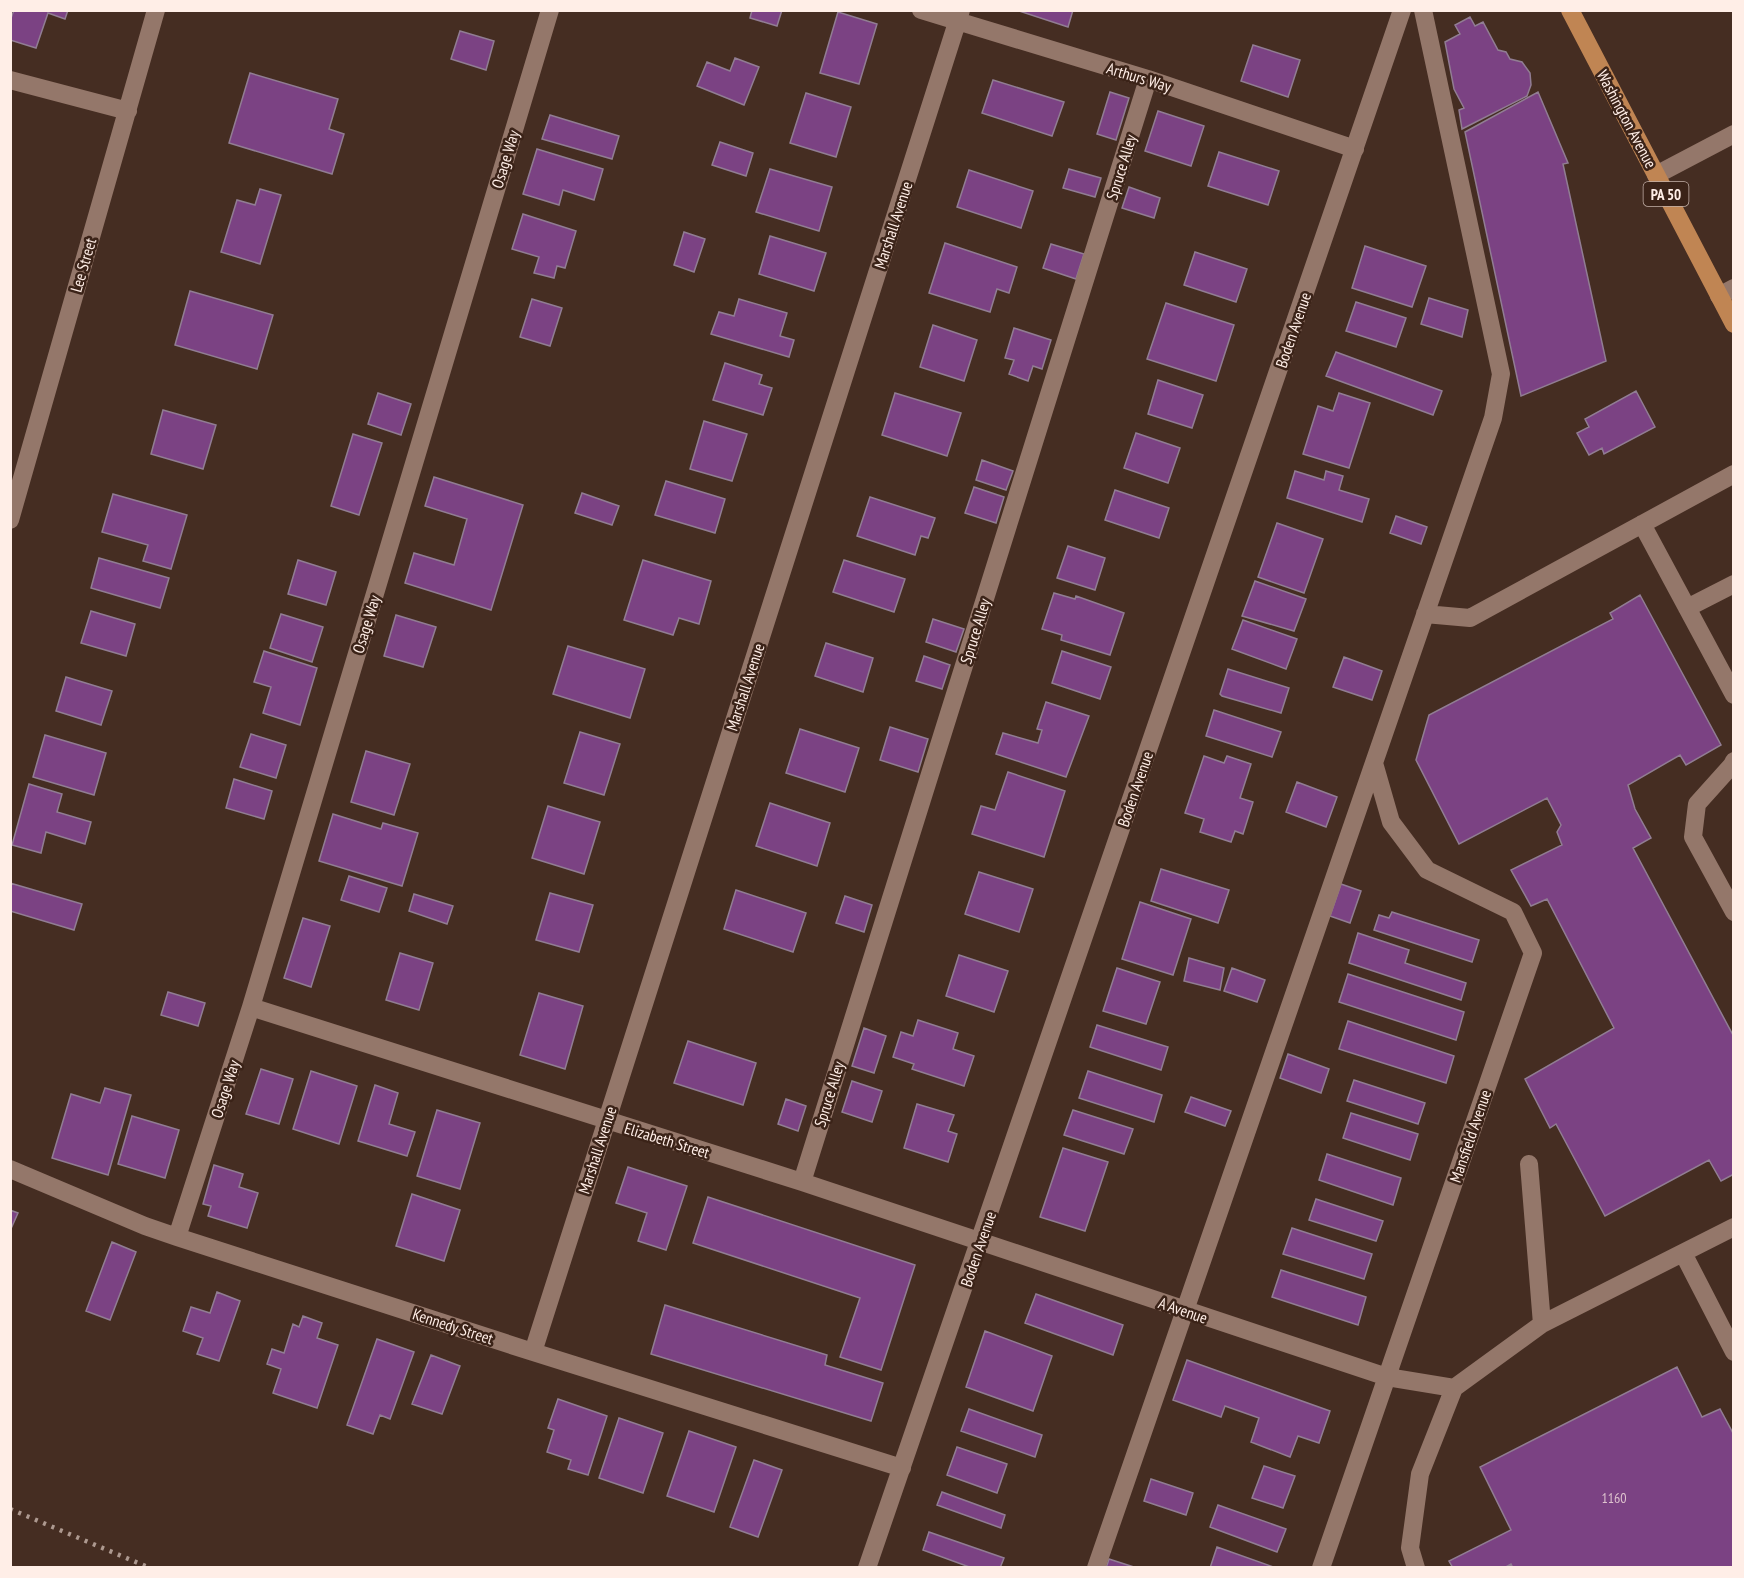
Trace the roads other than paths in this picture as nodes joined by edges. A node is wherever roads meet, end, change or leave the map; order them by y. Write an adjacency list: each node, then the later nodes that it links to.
1 (156, 10): 10 (street, Lee Street)
2 (550, 10): 26 (street, Osage Way)
3 (921, 10): 7 (street, Arthurs Way)
4 (1402, 10): 12 (street, Boden Avenue)
5 (1423, 10): 21 (street)
6 (1570, 11): 13 (main road, Washington Avenue / PA 50)
7 (959, 17): 8 (street, Arthurs Way); 27 (street, Marshall Avenue)
8 (1148, 79): 12 (street, Arthurs Way); 30 (street, Spruce Alley)
9 (10, 80): 10 (street)
10 (128, 111): 17 (street, Lee Street)
11 (1734, 134): 13 (street)
12 (1355, 149): 33 (street, Boden Avenue)
13 (1656, 175): 14 (main road, Washington Avenue / PA 50)
14 (1726, 292): 15 (main road, Washington Avenue / PA 50)
15 (1734, 324)
16 (1734, 474): 18 (street)
17 (10, 520)
18 (1642, 524): 20 (street); 21 (street)
19 (1734, 584): 20 (street)
20 (1687, 608): 22 (street)
21 (1425, 614): 23 (street)
22 (1734, 695)
23 (1374, 763): 35 (street); 39 (street, Mansfield Avenue)
24 (1733, 765): 25 (street)
25 (1734, 912)
26 (251, 1007): 27 (street, Elizabeth Street); 32 (street, Osage Way)
27 (606, 1121): 30 (street, Elizabeth Street); 37 (street, Marshall Avenue)
28 (1529, 1164): 36 (street)
29 (10, 1169): 32 (street, Kennedy Street)
30 (802, 1182): 33 (street, Elizabeth Street)
31 (1734, 1227): 34 (street)
32 (177, 1237): 37 (street, Kennedy Street)
33 (981, 1240): 35 (street, A Avenue); 41 (street, Boden Avenue)
34 (1683, 1253): 36 (street); 38 (street)
35 (1185, 1310): 39 (street, A Avenue); 43 (street)
36 (1542, 1324): 40 (street)
37 (533, 1352): 41 (street, Kennedy Street)
38 (1734, 1352)
39 (1387, 1377): 40 (street, A Avenue); 44 (street, Mansfield Avenue)
40 (1454, 1388): 45 (street)
41 (902, 1468): 42 (street, Boden Avenue)
42 (867, 1568)
43 (1096, 1568)
44 (1321, 1568)
45 (1416, 1568)

